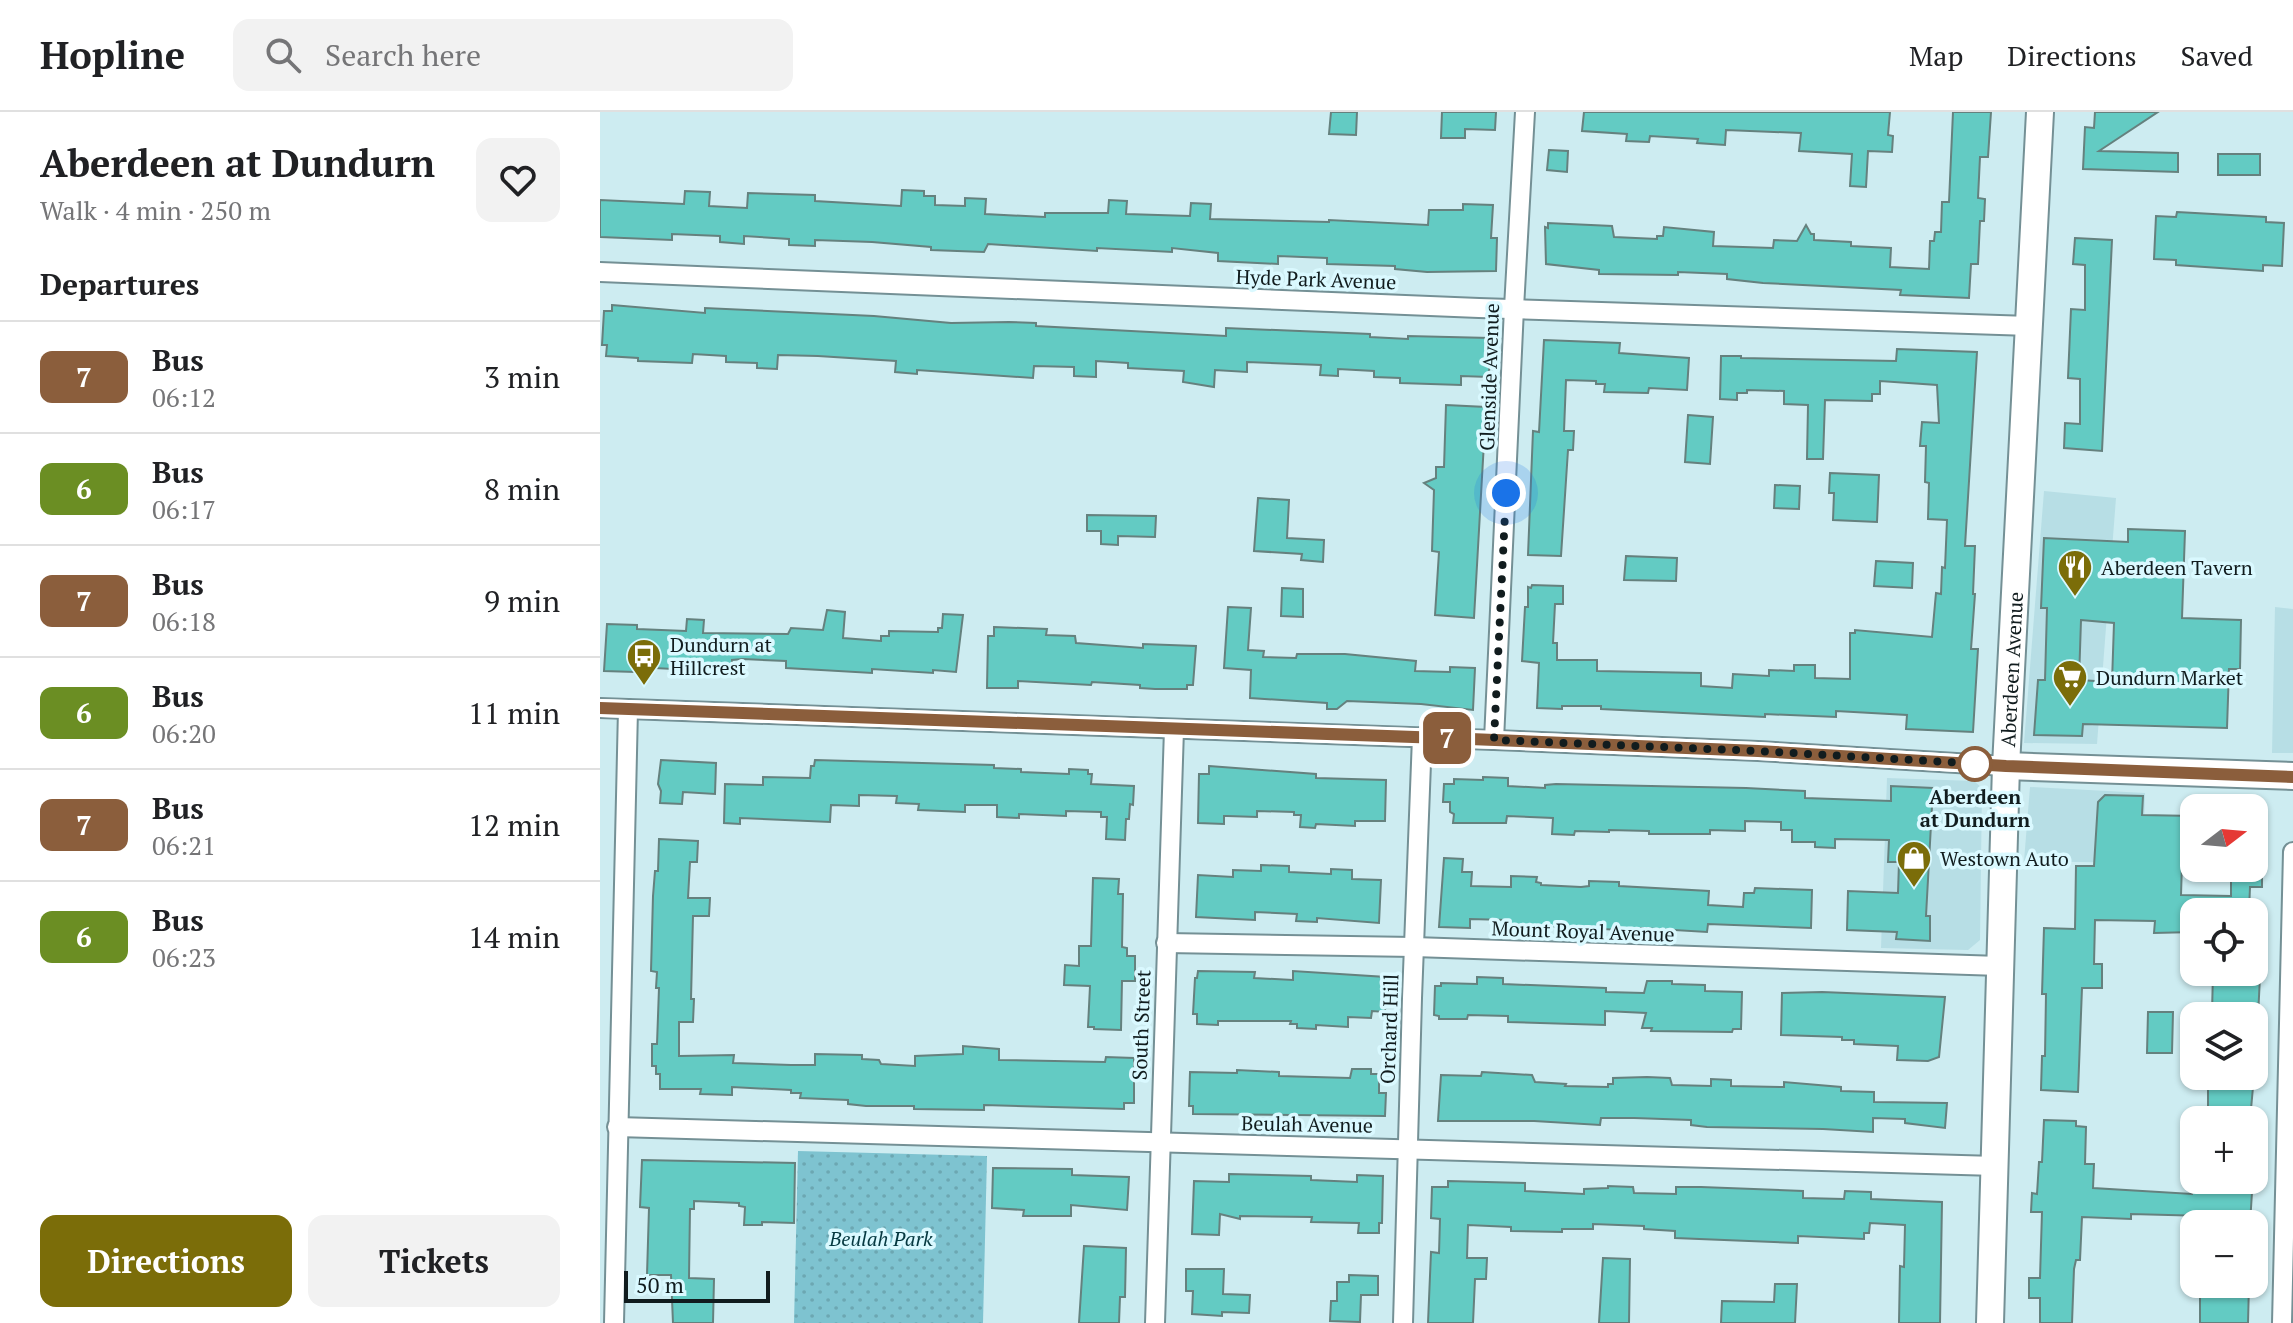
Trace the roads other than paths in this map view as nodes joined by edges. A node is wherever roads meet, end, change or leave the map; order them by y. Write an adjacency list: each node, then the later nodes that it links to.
1 (1525, 112): 4 (street, Glenside Avenue)
2 (2040, 112): 5 (main road, Aberdeen Avenue)
3 (600, 272): 4 (street, Hyde Park Avenue)
4 (1514, 308): 5 (street, Hyde Park Avenue); 10 (street, Glenside Avenue)
5 (2030, 326): 11 (main road, Aberdeen Avenue)
6 (600, 708): 7 (street)
7 (628, 709): 8 (street); 17 (street)
8 (1174, 729): 9 (street); 14 (street, South Street)
9 (1422, 737): 10 (street); 15 (street, Orchard Hill)
10 (1494, 740): 11 (street)
11 (2006, 766): 12 (main road); 16 (main road, Aberdeen Avenue)
12 (2293, 776)
13 (2293, 852): 25 (street)
14 (1166, 943): 15 (street, Mount Royal Avenue); 18 (street, South Street)
15 (1414, 947): 16 (street, Mount Royal Avenue); 19 (street, Orchard Hill)
16 (2000, 966): 20 (main road, Aberdeen Avenue)
17 (617, 1127): 18 (street, Beulah Avenue); 21 (street)
18 (1159, 1143): 19 (street, Beulah Avenue); 22 (street, South Street)
19 (1407, 1148): 20 (street, Beulah Avenue); 23 (street, Orchard Hill)
20 (1996, 1166): 24 (main road, Aberdeen Avenue)
21 (614, 1323)
22 (1155, 1323)
23 (1403, 1323)
24 (1990, 1323)
25 (2282, 1323)

